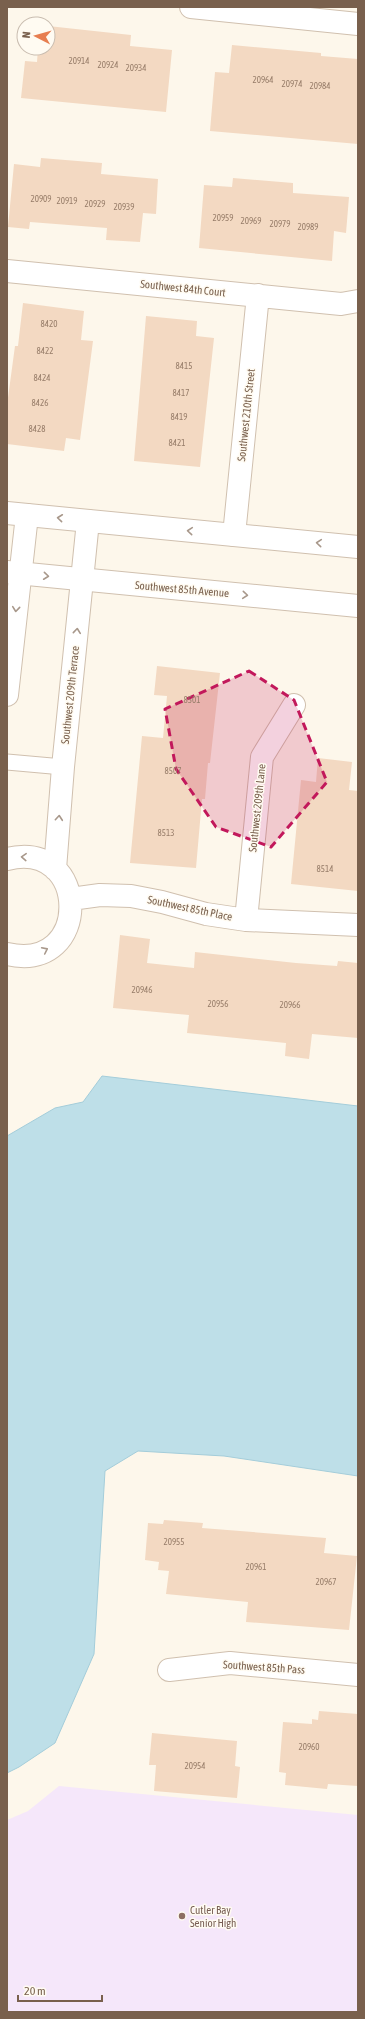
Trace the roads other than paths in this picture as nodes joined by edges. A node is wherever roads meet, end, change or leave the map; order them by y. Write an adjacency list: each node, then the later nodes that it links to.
1 (191, 7): 2 (street)
2 (358, 24)
3 (7, 271): 4 (street, Southwest 84th Court)
4 (258, 295): 5 (street, Southwest 84th Court); 8 (street, Southwest 210th Street)
5 (358, 301)
6 (17, 514): 7 (street, one-way to 6); 10 (street)
7 (88, 521): 8 (street, one-way to 7); 11 (street, Southwest 209th Terrace)
8 (234, 535): 9 (street, one-way to 8)
9 (358, 547)
10 (13, 572): 11 (street, Southwest 85th Avenue, one-way to 11); 13 (street, one-way to 13)
11 (82, 579): 12 (street, Southwest 85th Avenue, one-way to 12); 16 (street, Southwest 209th Terrace, one-way to 11)
12 (358, 606)
13 (7, 695)
14 (294, 705): 20 (street, Southwest 209th Lane)
15 (7, 762): 16 (lane)
16 (63, 767): 18 (street, Southwest 209th Terrace, one-way to 16)
17 (7, 859): 18 (street, one-way to 17)
18 (55, 869): 19 (street)
19 (71, 899): 20 (street, Southwest 85th Place); 22 (street, one-way to 19)
20 (246, 920): 21 (street, Southwest 85th Place)
21 (358, 925)
22 (7, 954)
23 (170, 1670): 24 (street, Southwest 85th Pass)
24 (358, 1675)

